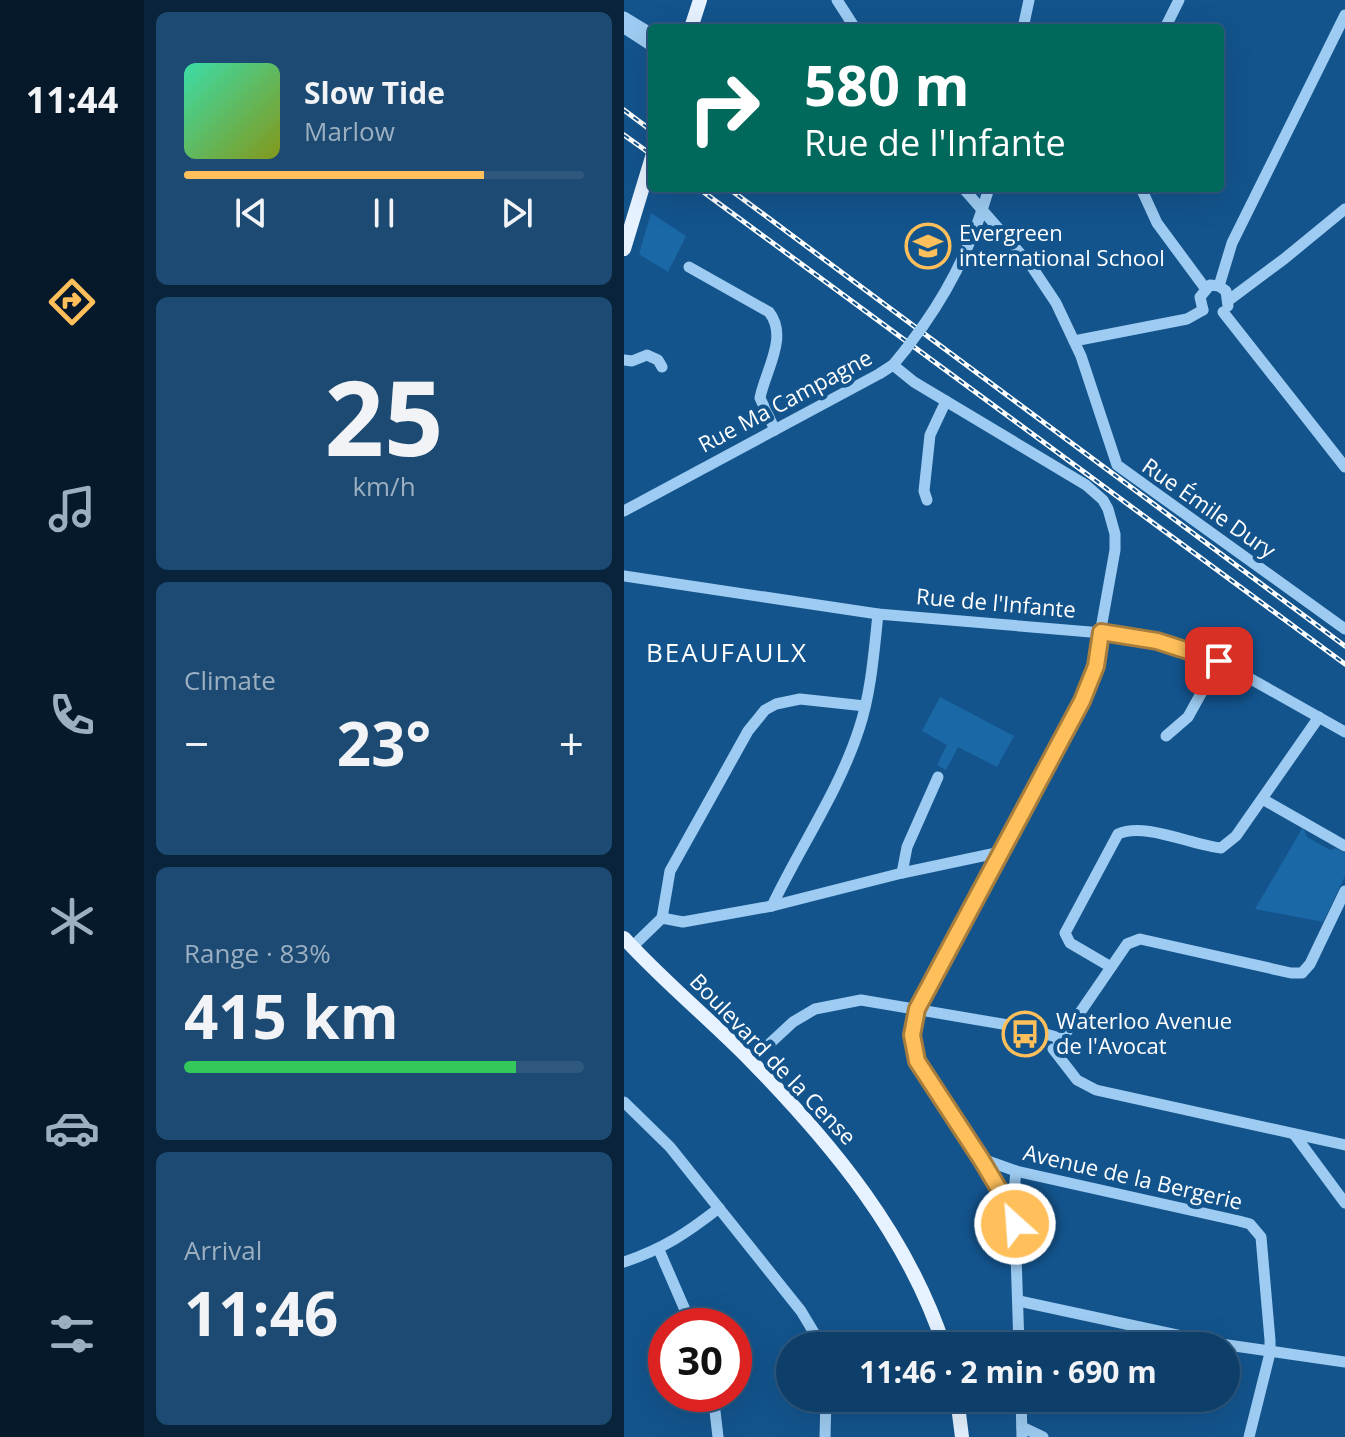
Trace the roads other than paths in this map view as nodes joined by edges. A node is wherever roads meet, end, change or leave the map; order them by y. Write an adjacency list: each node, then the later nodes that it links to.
1 (700, 0): 7 (main road)
2 (837, 0): 8 (street)
3 (1029, 0): 9 (street)
4 (1179, 0): 10 (street)
5 (1345, 15): 22 (street)
6 (624, 17): 12 (street)
7 (692, 24)
8 (852, 24)
9 (1024, 24)
10 (1166, 24)
11 (624, 28): 13 (street)
12 (648, 32)
13 (648, 43)
14 (648, 169): 20 (main road)
15 (966, 192): 19 (street, Rue Émile Dury)
16 (988, 192): 19 (street, Rue Ma Campagne)
17 (1143, 192): 23 (street)
18 (1345, 209): 24 (street)
19 (982, 212): 27 (street, Rue Émile Dury); 28 (street, Rue Ma Campagne, bridge)
20 (624, 249)
21 (689, 267): 34 (street)
22 (1219, 286): 23 (street); 24 (street)
23 (1205, 288): 25 (street)
24 (1229, 300): 26 (street)
25 (1203, 310): 26 (street); 27 (street)
26 (1223, 312): 35 (street)
27 (1074, 341): 40 (street, Rue Émile Dury)
28 (903, 352): 30 (street, Rue Ma Campagne); 32 (street)
29 (624, 360): 31 (street)
30 (893, 365): 32 (street); 34 (street, Rue Ma Campagne)
31 (662, 367)
32 (914, 382): 33 (street)
33 (946, 401): 36 (street); 41 (street)
34 (775, 430): 37 (street, Rue Ma Campagne)
35 (1345, 467)
36 (927, 500)
37 (624, 511)
38 (624, 576): 39 (street, Rue de l'Infante)
39 (878, 614): 41 (street, Rue de l'Infante); 43 (street)
40 (1345, 629)
41 (1101, 632): 42 (street, Rue de l'Infante); 50 (street)
42 (1219, 661): 44 (street, Rue de l'Infante); 46 (street)
43 (865, 706): 53 (street); 54 (street)
44 (1319, 717): 45 (street, Rue de l'Infante); 48 (street)
45 (1345, 732)
46 (1166, 736)
47 (938, 777): 51 (street)
48 (1264, 800): 49 (street); 56 (street)
49 (1345, 846)
50 (1001, 852): 51 (street); 57 (street)
51 (902, 873): 53 (street)
52 (1345, 891): 56 (street)
53 (772, 906): 54 (street)
54 (662, 918): 55 (street)
55 (628, 942): 61 (main road, Boulevard de la Cense)
56 (1111, 967): 59 (street)
57 (917, 1009): 58 (street); 61 (street); 65 (street)
58 (1044, 1035): 59 (street); 60 (street)
59 (1060, 1038): 60 (street)
60 (1056, 1052): 63 (street)
61 (751, 1061): 75 (main road, Boulevard de la Cense)
62 (624, 1102): 68 (street)
63 (1294, 1134): 64 (street); 67 (street)
64 (1345, 1145)
65 (981, 1159): 66 (street, Avenue de la Bergerie); 69 (street)
66 (1016, 1171): 69 (street); 77 (street, Avenue de la Bergerie)
67 (1345, 1203)
68 (719, 1208): 70 (street); 74 (street)
69 (1012, 1211): 72 (street)
70 (659, 1250): 71 (street); 73 (street)
71 (624, 1262)
72 (1019, 1301): 76 (street); 77 (street)
73 (684, 1308)
74 (814, 1332)
75 (939, 1332)
76 (1019, 1332)
77 (1270, 1353): 78 (street); 88 (street, Avenue de la Bergerie)
78 (1345, 1362)
79 (715, 1412): 84 (street)
80 (826, 1412): 85 (street)
81 (959, 1412): 86 (main road)
82 (1021, 1412): 83 (street)
83 (1022, 1432): 87 (street)
84 (718, 1437)
85 (825, 1437)
86 (962, 1437)
87 (1043, 1437)
88 (1249, 1437)

